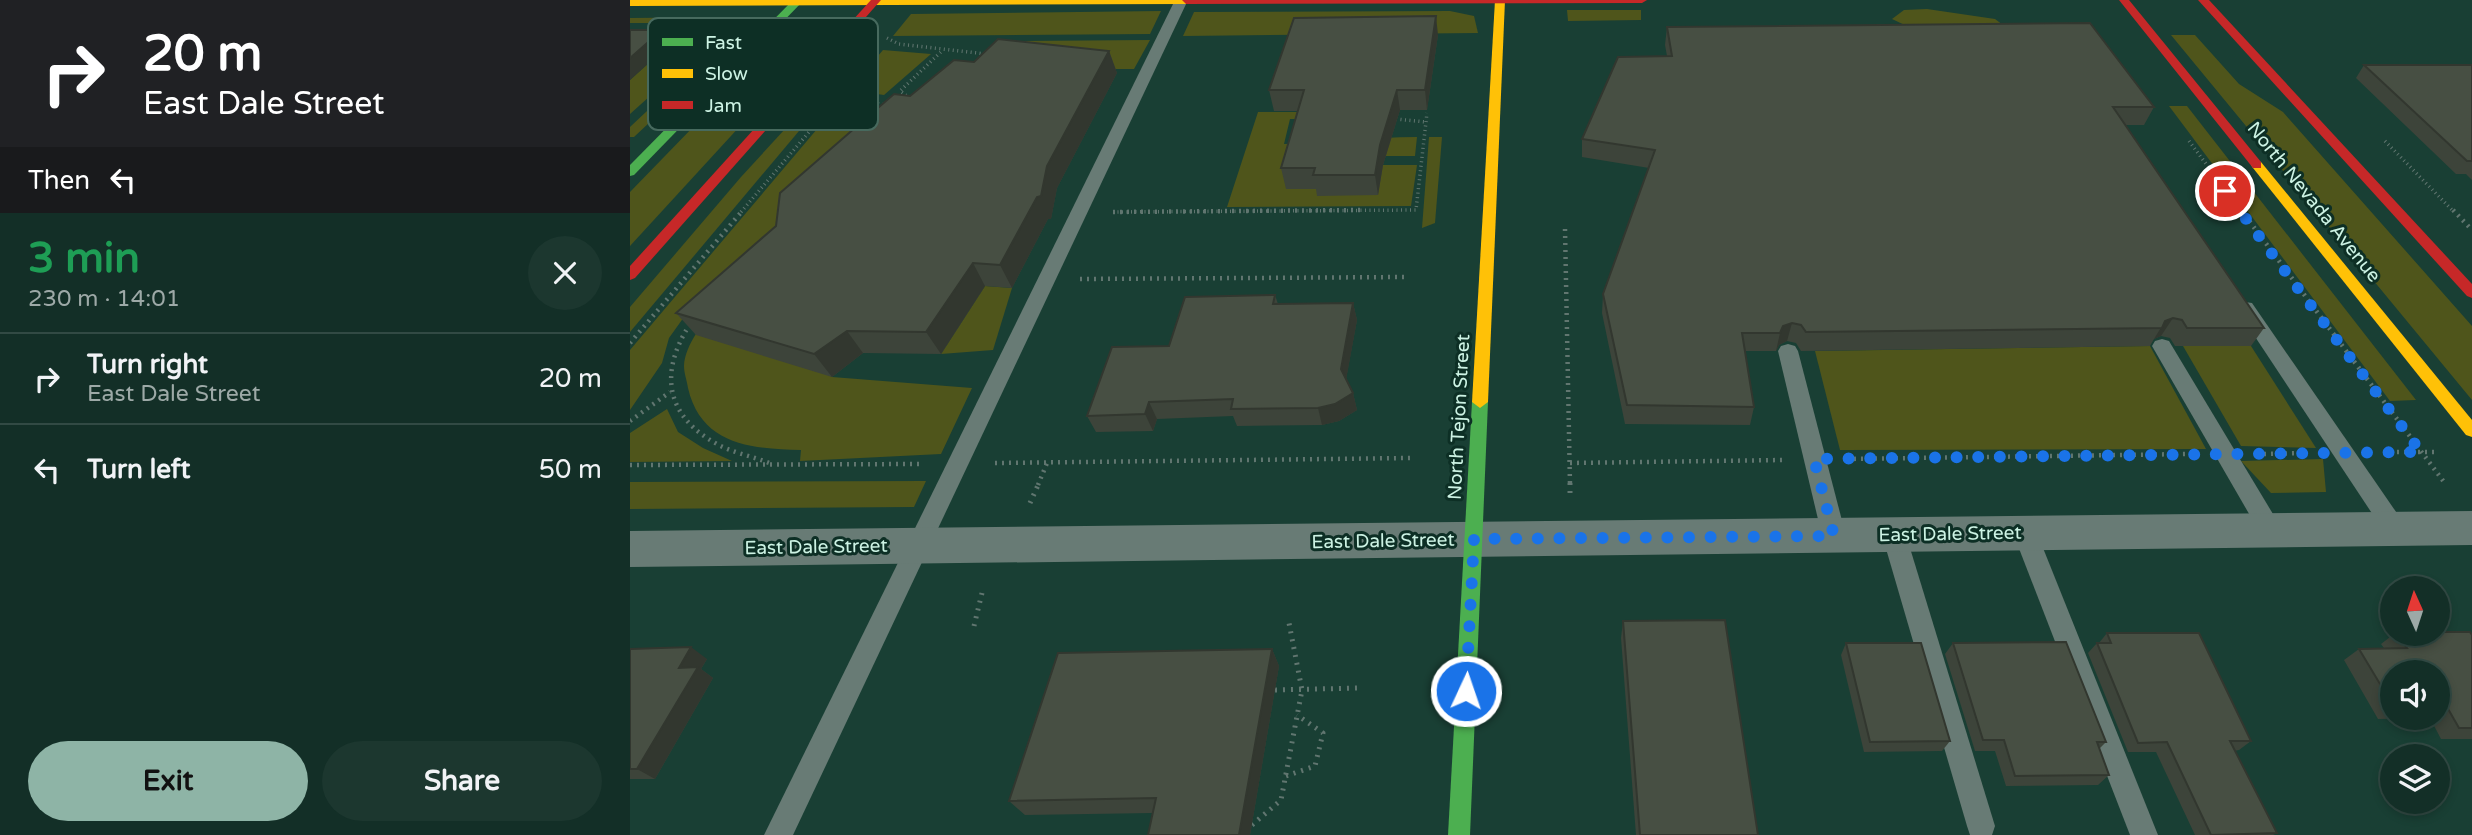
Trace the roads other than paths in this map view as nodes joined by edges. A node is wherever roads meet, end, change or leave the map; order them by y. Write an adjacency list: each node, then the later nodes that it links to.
1 (1642, 0): 4 (street)
2 (2124, 0): 19 (street, North Nevada Avenue)
3 (2203, 0): 16 (street)
4 (1500, 1): 7 (street); 26 (street, North Tejon Street)
5 (798, 2): 6 (street); 8 (street); 9 (street)
6 (874, 2): 7 (street); 10 (street)
7 (1180, 2): 27 (lane)
8 (630, 3)
9 (782, 18)
10 (860, 18)
11 (672, 130): 13 (street)
12 (760, 130): 14 (street)
13 (630, 172)
14 (630, 275)
15 (2234, 291): 21 (lane)
16 (2472, 293)
17 (2162, 346): 22 (lane)
18 (1788, 351): 25 (lane)
19 (2472, 431)
20 (2472, 528): 21 (street, East Dale Street)
21 (2395, 529): 22 (street, East Dale Street)
22 (2271, 531): 23 (street, East Dale Street)
23 (2025, 533): 24 (street, East Dale Street); 32 (lane)
24 (1894, 535): 25 (street, East Dale Street); 29 (lane)
25 (1834, 536): 26 (street, East Dale Street)
26 (1474, 539): 27 (street, East Dale Street); 31 (street, North Tejon Street)
27 (918, 545): 28 (street, East Dale Street); 30 (lane)
28 (630, 549)
29 (1980, 826)
30 (778, 835)
31 (1460, 835)
32 (2144, 835)

